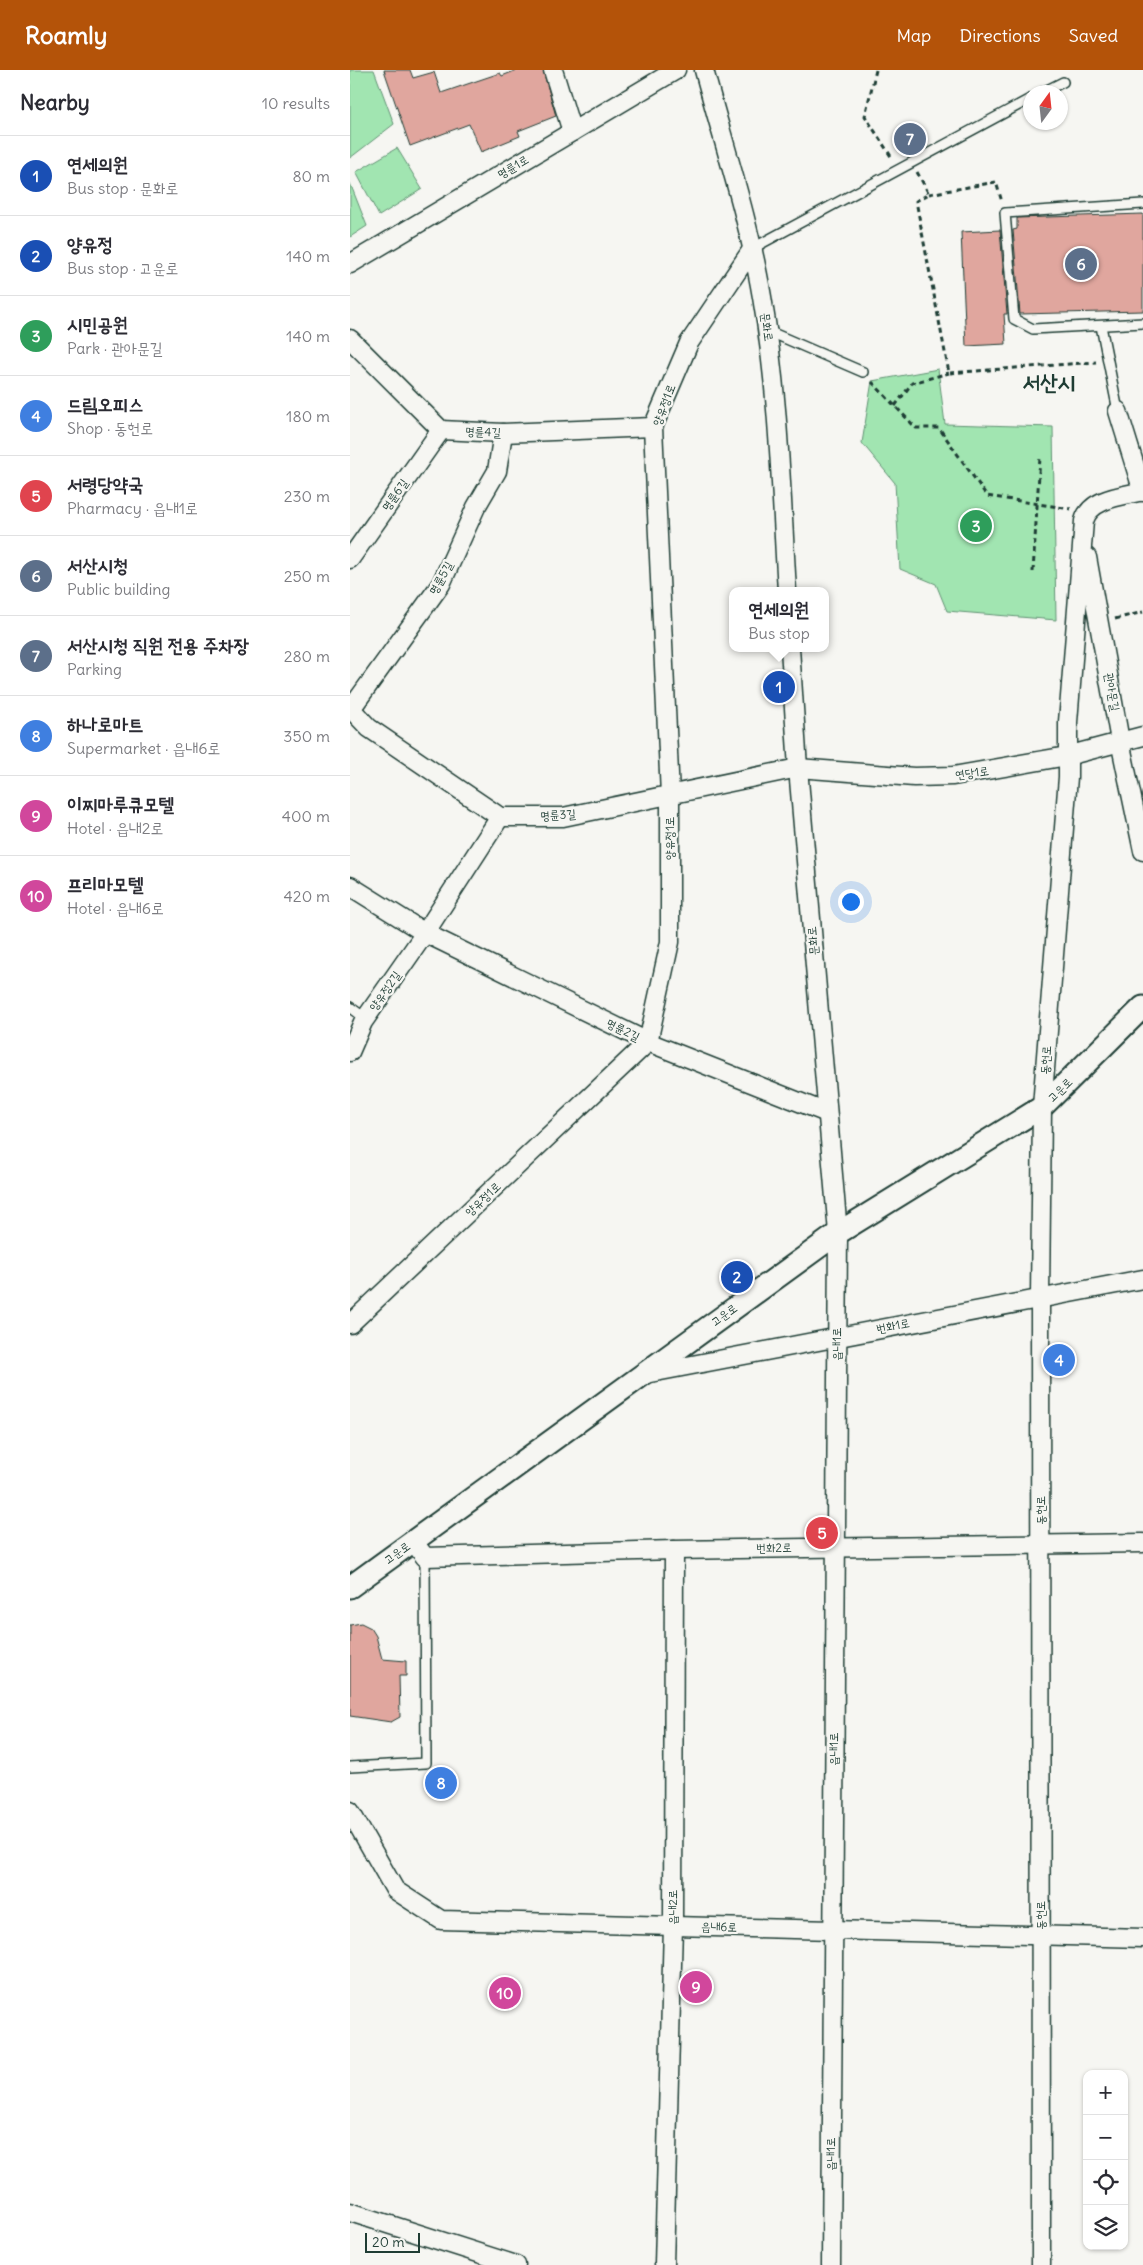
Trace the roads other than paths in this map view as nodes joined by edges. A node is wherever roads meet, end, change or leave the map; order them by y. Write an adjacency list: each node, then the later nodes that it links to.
1 (553, 70): 7 (street)
2 (676, 70): 7 (street, 명륜1로)
3 (704, 70): 9 (street, 문화로)
4 (1063, 82): 5 (lane)
5 (1057, 85)
6 (1023, 103): 9 (lane)
7 (572, 132): 10 (street, 명륜1로)
8 (1143, 204): 12 (lane)
9 (753, 248): 13 (street, 문화로); 17 (street, 양유정1로)
10 (350, 264)
11 (1143, 323): 12 (lane)
12 (1100, 326): 16 (lane)
13 (767, 331): 15 (lane); 23 (street, 문화로)
14 (350, 340): 18 (street)
15 (863, 372)
16 (1118, 411): 20 (street)
17 (653, 427): 19 (street, 명륜4길); 30 (street, 양유정1로)
18 (441, 430): 19 (street, 명륜4길); 22 (street, 명륜6길)
19 (503, 433): 25 (street, 명륜5길)
20 (1143, 492): 21 (street, 관아문길)
21 (1083, 533): 27 (street, 관아문길); 28 (street, 관아문길)
22 (350, 559)
23 (787, 587)
24 (790, 652): 29 (street, 문화로)
25 (350, 709): 31 (street)
26 (1143, 736): 27 (street, 연당1로)
27 (1120, 741): 28 (street, 연당1로); 32 (street, 관아문길)
28 (1067, 756): 29 (street, 연당1로); 40 (street, 동헌로)
29 (798, 768): 30 (street, 명륜3길); 41 (street, 문화로)
30 (670, 795): 31 (street, 명륜3길); 38 (street, 양유정1로)
31 (500, 817): 34 (street)
32 (1143, 851)
33 (350, 886): 34 (street, 명륜2길)
34 (425, 933): 37 (street, 양유정2길); 38 (street, 명륜2길)
35 (350, 1007): 37 (lane)
36 (1143, 1007): 40 (street, 고운로)
37 (365, 1018): 39 (street, 양유정2길)
38 (648, 1042): 41 (street, 명륜2길); 45 (street, 양유정1로)
39 (350, 1052)
40 (1042, 1107): 42 (street, 고운로); 44 (street, 동헌로)
41 (827, 1113): 42 (street, 문화로)
42 (838, 1233): 46 (street, 읍내1로); 47 (street, 고운로)
43 (1143, 1279): 44 (street, 번화1로)
44 (1040, 1298): 46 (street, 번화1로); 49 (street, 동헌로)
45 (350, 1324)
46 (836, 1337): 47 (street, 번화1로); 50 (street, 읍내1로)
47 (644, 1374): 51 (street, 고운로)
48 (1143, 1543): 49 (street, 번화2로)
49 (1041, 1545): 50 (street, 번화2로); 58 (street, 동헌로)
50 (836, 1548): 52 (street, 번화2로); 57 (street, 읍내1로)
51 (419, 1549): 52 (street, 번화2로); 53 (street, 고운로); 54 (lane)
52 (674, 1550): 56 (street, 읍내2로)
53 (350, 1587)
54 (350, 1767)
55 (350, 1811): 56 (street, 읍내6로)
56 (673, 1926): 57 (street, 읍내6로); 62 (street, 읍내2로)
57 (833, 1930): 58 (street, 읍내6로); 63 (street, 읍내1로)
58 (1041, 1935): 59 (street, 읍내6로); 64 (street, 동헌로)
59 (1143, 1938)
60 (350, 2212): 61 (street)
61 (516, 2265)
62 (664, 2265)
63 (831, 2265)
64 (1041, 2265)

